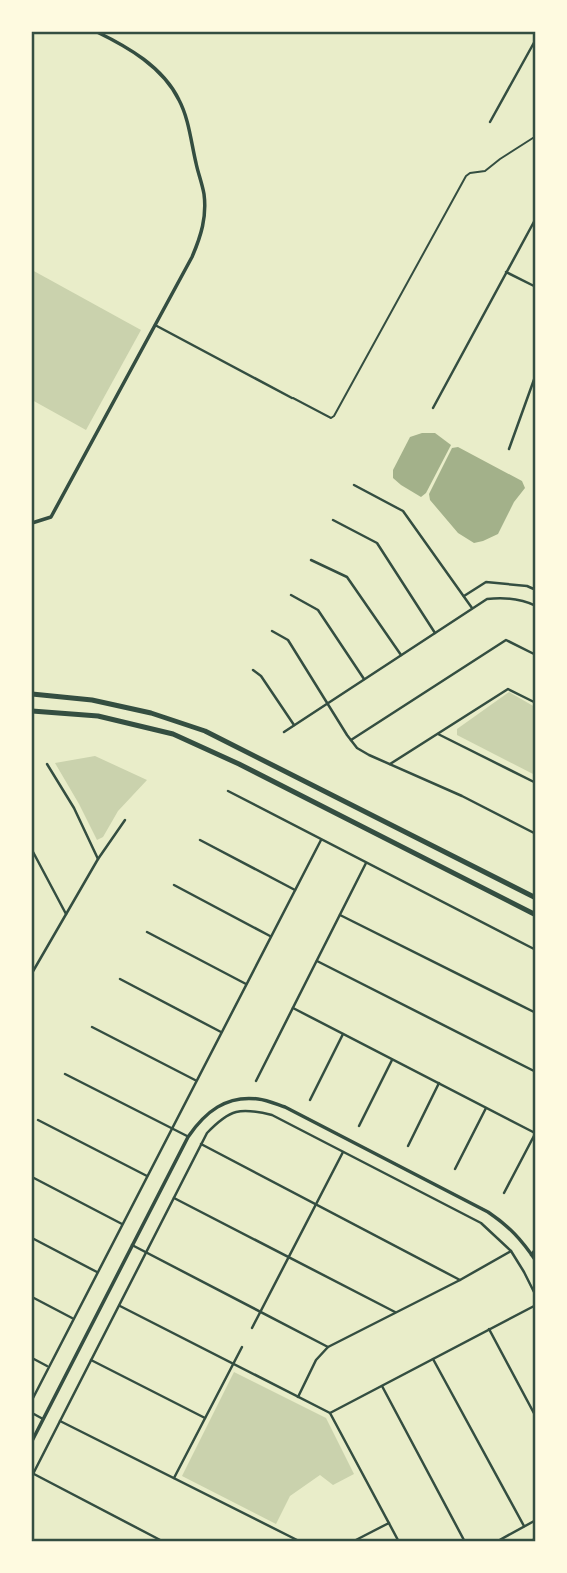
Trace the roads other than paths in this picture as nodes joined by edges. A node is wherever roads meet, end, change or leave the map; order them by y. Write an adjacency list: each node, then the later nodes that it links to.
1 (97, 32): 8 (street)
2 (536, 39): 3 (street)
3 (490, 122)
4 (536, 136): 10 (lane)
5 (536, 218): 6 (street)
6 (506, 272): 7 (street); 11 (street)
7 (536, 288)
8 (155, 325): 10 (street); 15 (street)
9 (536, 374): 12 (street)
10 (292, 398)
11 (433, 408)
12 (509, 449)
13 (354, 485): 19 (street)
14 (332, 520): 23 (street)
15 (32, 523)
16 (311, 559): 24 (street)
17 (536, 590): 19 (street)
18 (291, 595): 27 (street)
19 (463, 597): 21 (street)
20 (536, 606): 21 (street)
21 (472, 609): 23 (street)
22 (272, 631): 29 (street)
23 (435, 633): 24 (street)
24 (401, 655): 27 (street)
25 (536, 655): 35 (street)
26 (253, 670): 32 (street)
27 (364, 679): 29 (street)
28 (32, 694): 49 (highway)
29 (328, 702): 32 (street); 35 (street)
30 (536, 702): 34 (street)
31 (32, 711): 52 (highway)
32 (294, 725): 33 (street)
33 (284, 732)
34 (438, 734): 37 (street); 38 (street)
35 (351, 741): 37 (street)
36 (47, 764): 45 (street)
37 (390, 764): 41 (street)
38 (536, 783)
39 (228, 791): 43 (street)
40 (125, 820): 45 (street)
41 (536, 834)
42 (200, 840): 48 (street)
43 (321, 840): 46 (street); 48 (street)
44 (32, 850): 50 (street)
45 (98, 859): 50 (street)
46 (366, 863): 51 (street); 55 (street)
47 (174, 885): 54 (street)
48 (295, 890): 54 (street)
49 (536, 898)
50 (66, 914): 57 (street)
51 (340, 915): 56 (street); 61 (street)
52 (536, 915)
53 (147, 932): 59 (street)
54 (271, 936): 59 (street)
55 (536, 950)
56 (317, 961): 60 (street); 66 (street)
57 (32, 973)
58 (120, 979): 63 (street)
59 (246, 984): 63 (street)
60 (293, 1008): 64 (street); 69 (street)
61 (536, 1013)
62 (92, 1027): 68 (street)
63 (221, 1032): 68 (street)
64 (343, 1034): 65 (street); 71 (street)
65 (393, 1059): 70 (street); 74 (street)
66 (536, 1072)
67 (65, 1074): 75 (street)
68 (196, 1081): 75 (street)
69 (256, 1081)
70 (439, 1083): 72 (street); 79 (street)
71 (310, 1100)
72 (486, 1108): 76 (street); 81 (street)
73 (38, 1120): 82 (street)
74 (359, 1126)
75 (172, 1128): 77 (street); 82 (street)
76 (535, 1132): 84 (street)
77 (188, 1137): 89 (street); 93 (street)
78 (201, 1144): 80 (street); 85 (street); 86 (street)
79 (408, 1146)
80 (343, 1152): 86 (street); 91 (street)
81 (455, 1169)
82 (147, 1176): 87 (street)
83 (32, 1177): 87 (street)
84 (505, 1193)
85 (174, 1198): 92 (street); 94 (street)
86 (316, 1204): 94 (street); 97 (street)
87 (122, 1224): 96 (street)
88 (32, 1238): 96 (street)
89 (132, 1245): 92 (street); 121 (street)
90 (536, 1248): 93 (street)
91 (510, 1251): 97 (street); 98 (street)
92 (146, 1252): 101 (street); 102 (street)
93 (531, 1255): 95 (street)
94 (289, 1257): 102 (street); 103 (street)
95 (536, 1261)
96 (97, 1272): 104 (street)
97 (460, 1280): 103 (street)
98 (536, 1296)
99 (32, 1297): 104 (street)
100 (536, 1304): 106 (street)
101 (119, 1305): 111 (street); 112 (street)
102 (261, 1311): 105 (street); 108 (street)
103 (397, 1313): 108 (street)
104 (73, 1319): 113 (street)
105 (251, 1328)
106 (489, 1329): 110 (street); 120 (street)
107 (242, 1347): 112 (street)
108 (328, 1347): 115 (street)
109 (32, 1359): 113 (street)
110 (433, 1359): 114 (street); 128 (street)
111 (91, 1360): 119 (street); 122 (street)
112 (233, 1364): 115 (street); 119 (street)
113 (48, 1367): 116 (street)
114 (382, 1386): 118 (street); 133 (street)
115 (298, 1397): 118 (street)
116 (32, 1400)
117 (32, 1413): 121 (street)
118 (330, 1413): 127 (street)
119 (205, 1418): 125 (street)
120 (536, 1418)
121 (43, 1419): 123 (street)
122 (60, 1421): 124 (street); 125 (street)
123 (32, 1441)
124 (32, 1473): 129 (street)
125 (174, 1478): 130 (street)
126 (536, 1520): 128 (street)
127 (389, 1523): 131 (street); 132 (street)
128 (524, 1527): 134 (street)
129 (164, 1542)
130 (301, 1542)
131 (352, 1542)
132 (399, 1542)
133 (465, 1542)
134 (496, 1542)

